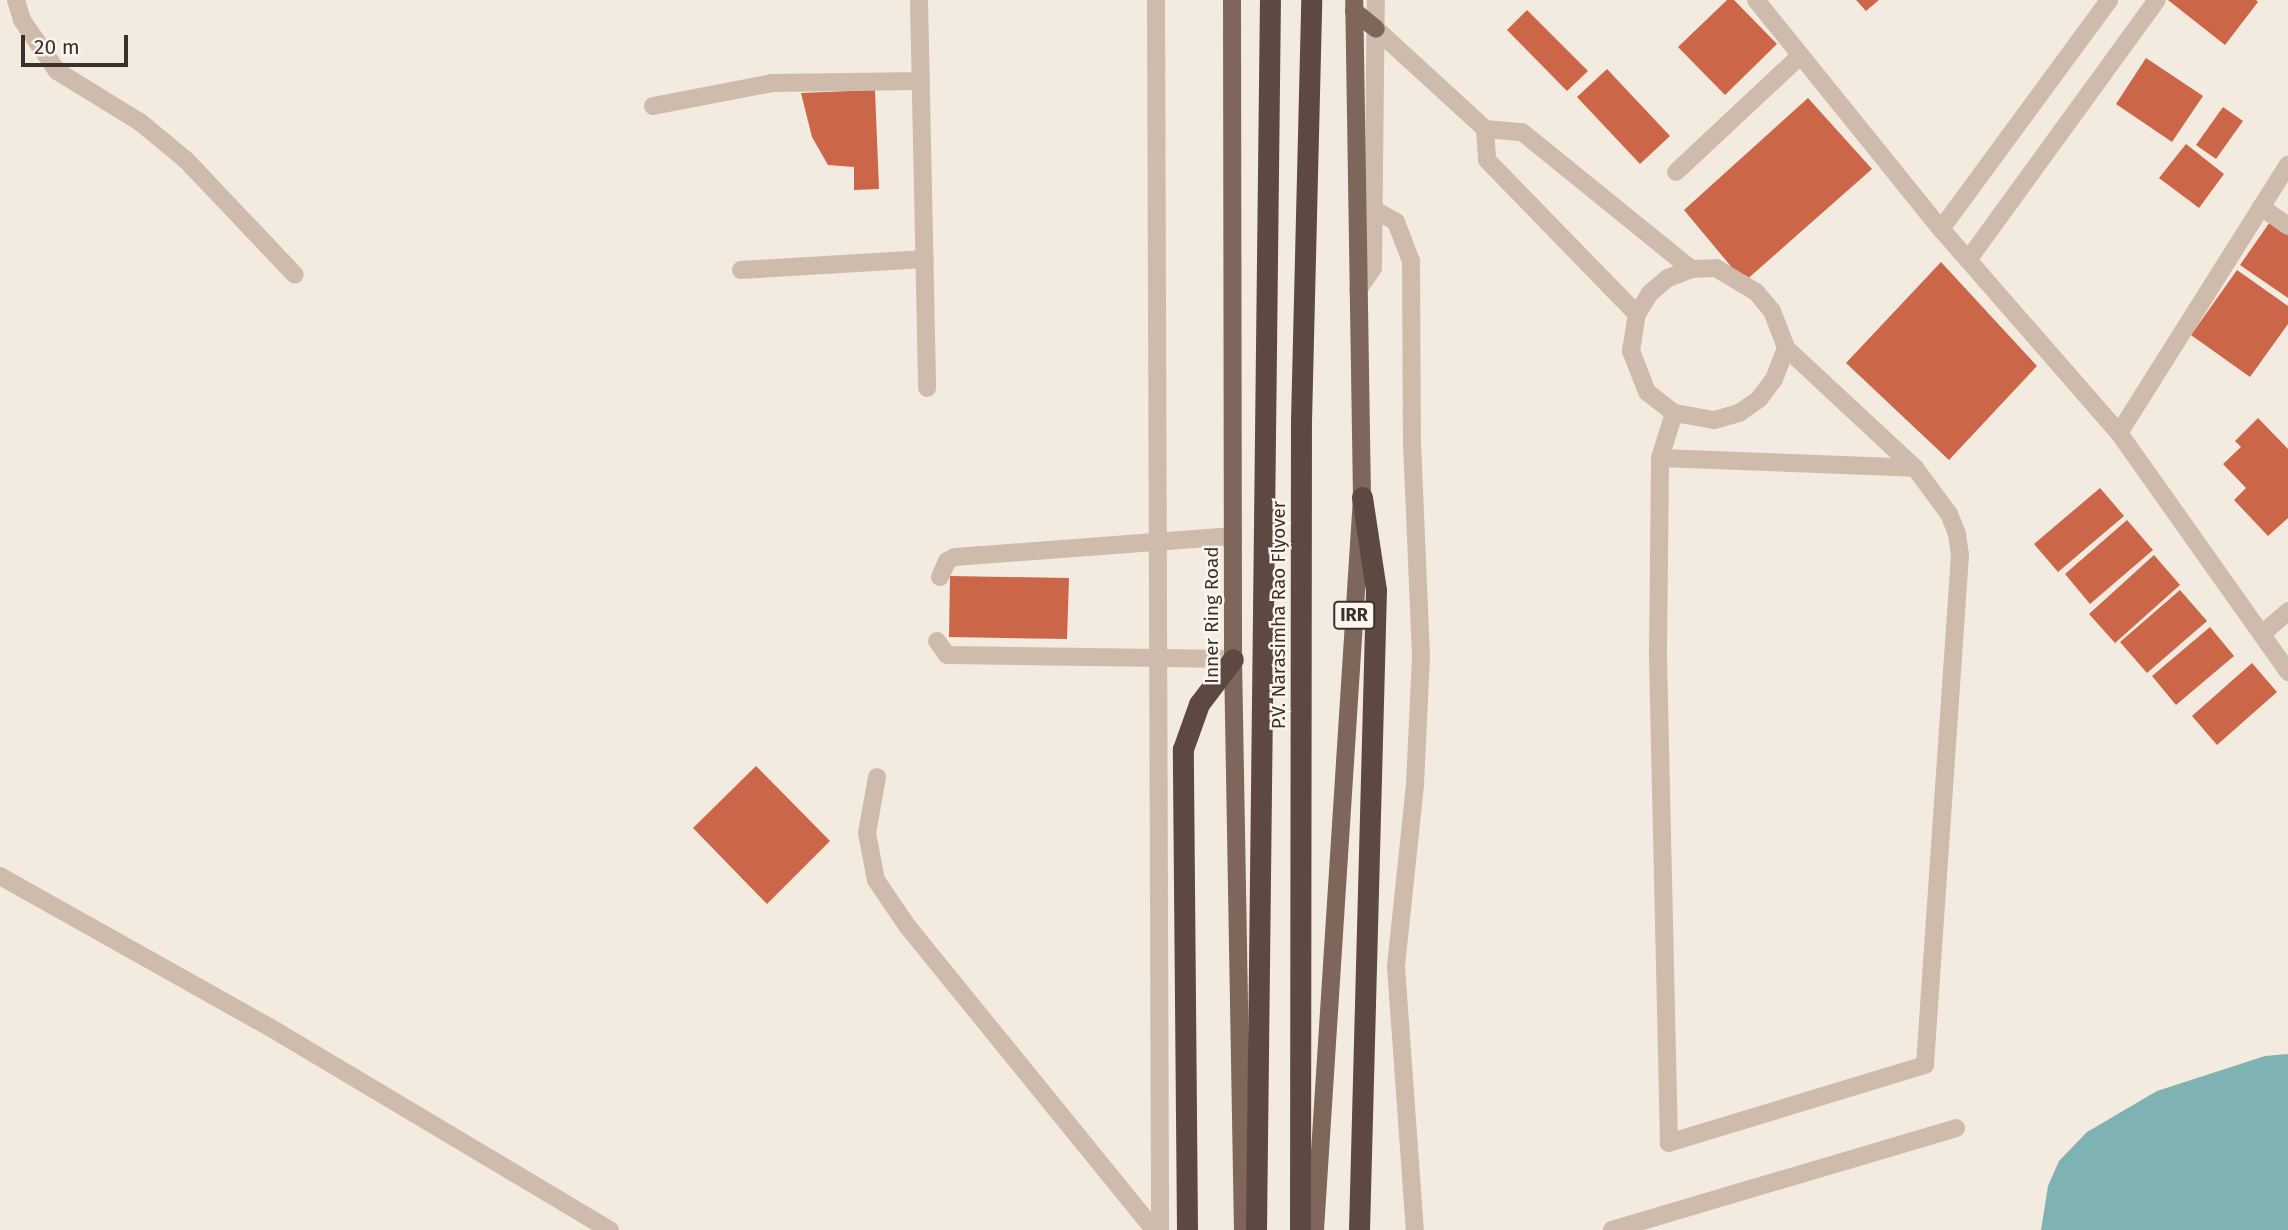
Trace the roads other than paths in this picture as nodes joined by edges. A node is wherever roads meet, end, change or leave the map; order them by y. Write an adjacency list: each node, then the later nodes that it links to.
1 (16, 0): 27 (street)
2 (919, 0): 14 (street)
3 (1156, 0): 38 (street)
4 (1232, 0): 37 (main road, Inner Ring Road)
5 (1270, 0): 54 (highway, P.V. Narasimha Rao Flyover)
6 (1311, 0): 55 (highway, P.V. Narasimha Rao Flyover)
7 (1376, 0): 12 (street)
8 (1756, 0): 13 (street)
9 (2109, 0): 22 (street)
10 (2157, 0): 24 (street)
11 (1354, 6): 12 (main road); 28 (main road, IRR)
12 (1376, 29): 16 (street); 20 (street)
13 (1800, 56): 18 (street); 22 (street)
14 (921, 81): 15 (street); 23 (street)
15 (653, 106)
16 (1485, 129): 25 (street); 29 (street)
17 (2288, 165): 19 (street)
18 (1676, 172)
19 (2261, 208): 21 (street); 33 (street)
20 (1373, 209): 28 (street); 58 (street)
21 (2288, 226)
22 (1941, 229): 24 (street)
23 (925, 259): 26 (street); 31 (street)
24 (1968, 260): 33 (street)
25 (1691, 269): 29 (street); 30 (street)
26 (741, 270)
27 (295, 275)
28 (1358, 290): 36 (main road, IRR)
29 (1637, 314): 32 (street)
30 (1786, 348): 32 (street); 35 (street)
31 (927, 388)
32 (1674, 413): 34 (street)
33 (2119, 433): 41 (street)
34 (1660, 458): 35 (street); 35 (street)
35 (1915, 468)
36 (1362, 497): 56 (main road, IRR); 57 (highway)
37 (1233, 536): 38 (street); 44 (main road, Inner Ring Road)
38 (1157, 542): 39 (street); 43 (street)
39 (940, 577)
40 (2288, 611): 41 (street)
41 (2262, 634): 45 (street)
42 (937, 641): 43 (street)
43 (1158, 657): 44 (street); 52 (street)
44 (1233, 659): 49 (highway); 53 (main road, Inner Ring Road)
45 (2288, 672)
46 (877, 777): 51 (street)
47 (0, 876): 50 (street)
48 (1956, 1128): 59 (street)
49 (1187, 1221)
50 (610, 1230)
51 (1154, 1230)
52 (1160, 1230)
53 (1243, 1230)
54 (1256, 1230)
55 (1300, 1230)
56 (1315, 1230)
57 (1359, 1230)
58 (1415, 1230)
59 (1612, 1230)

